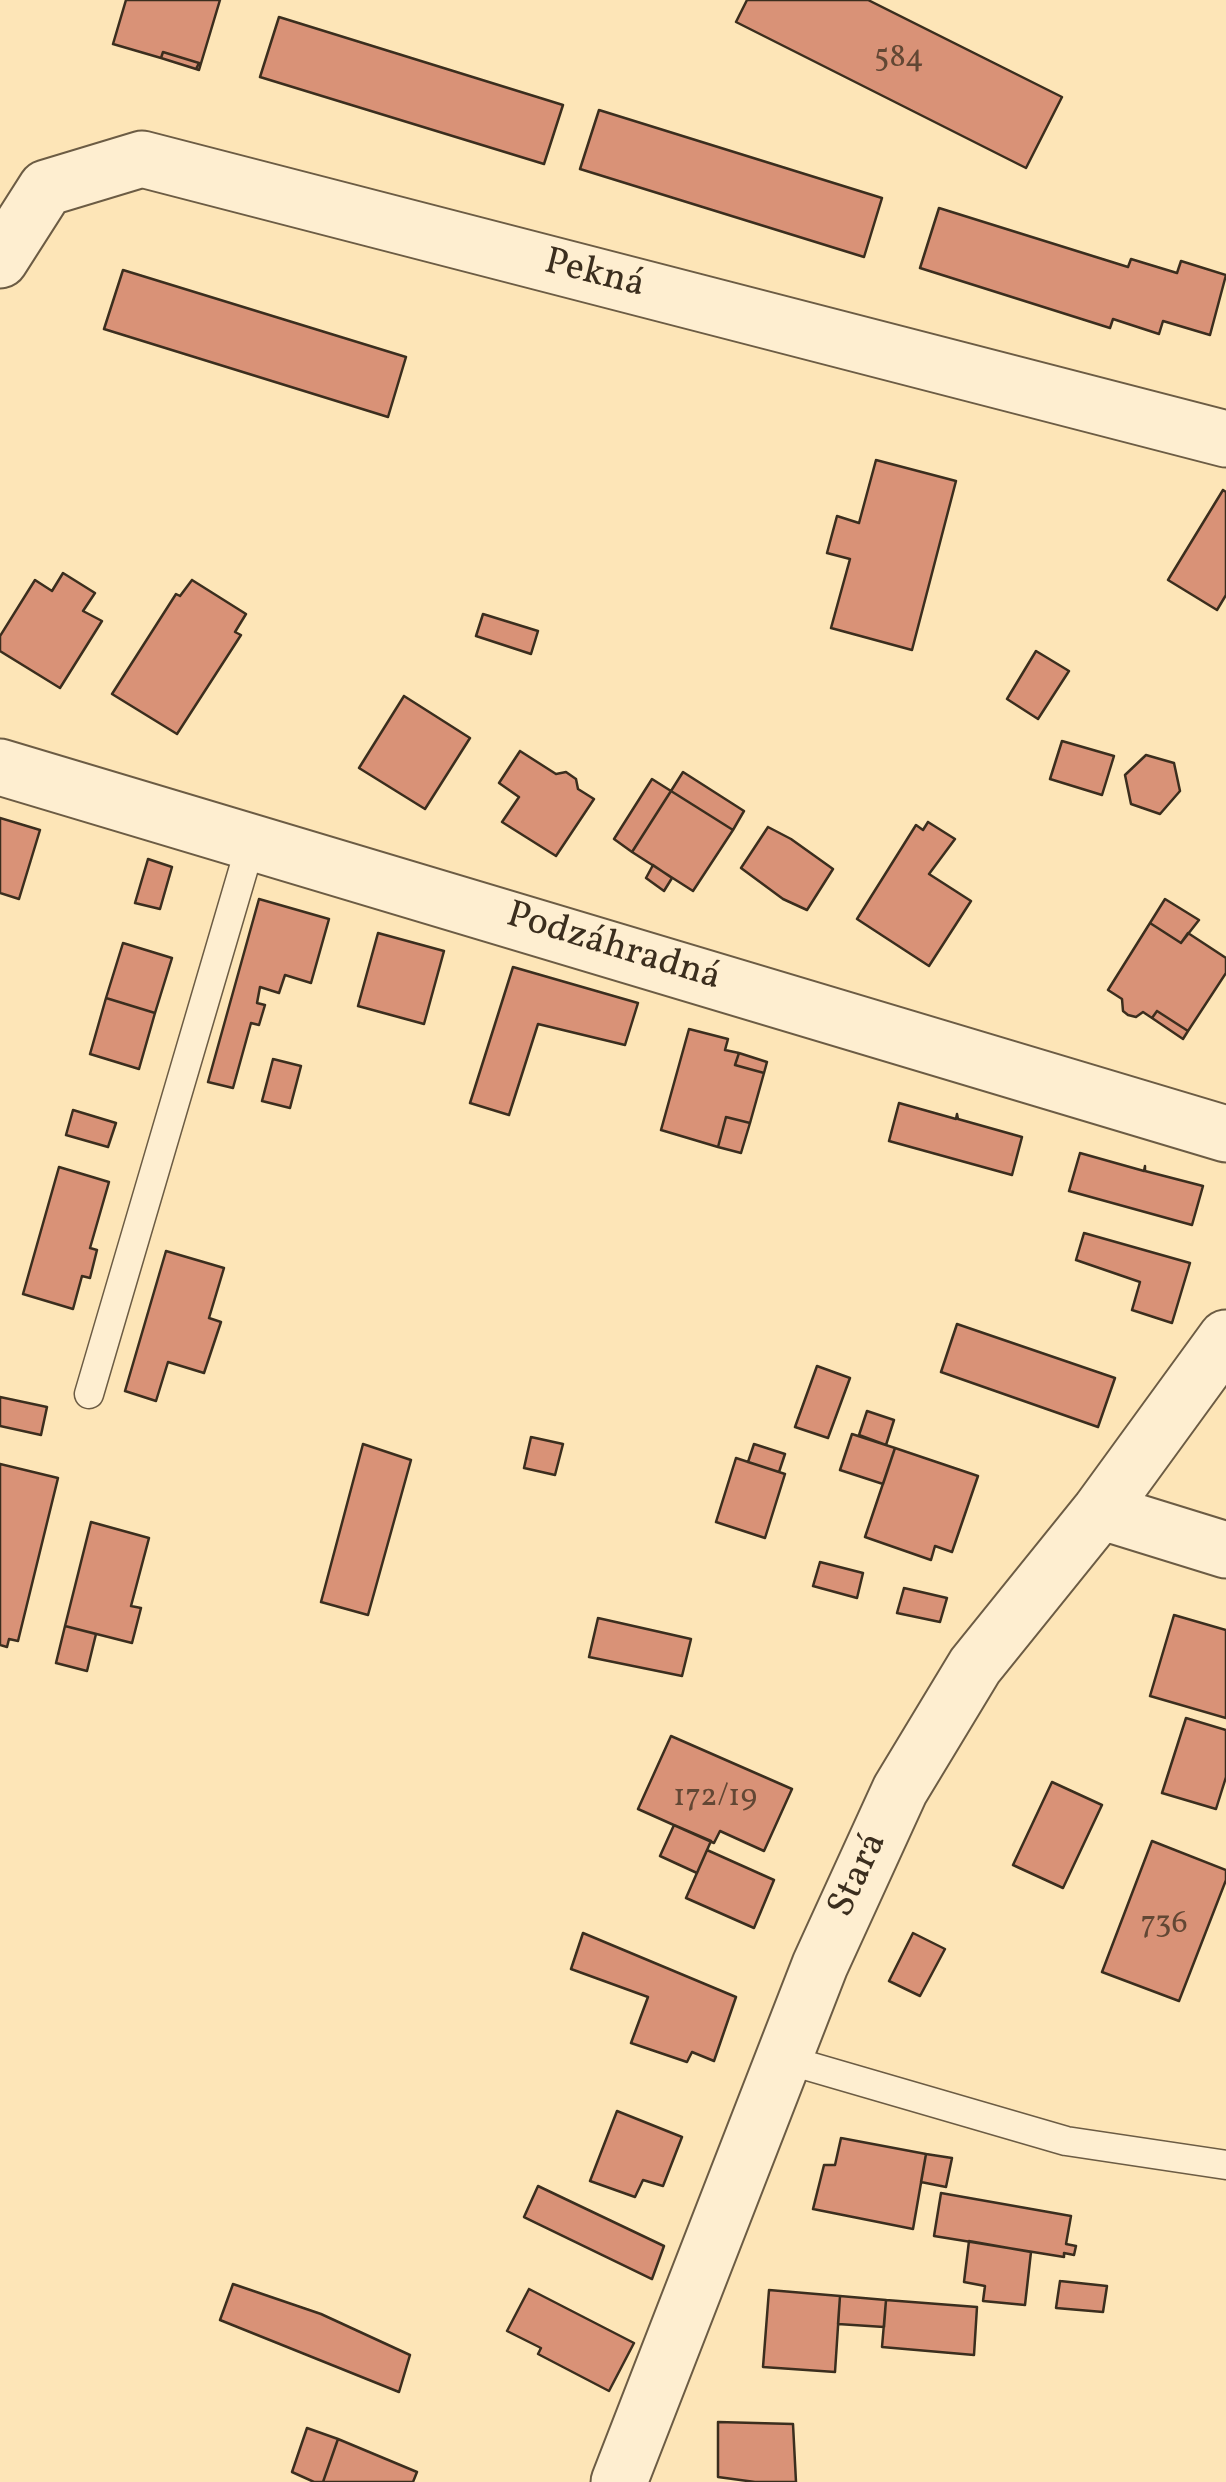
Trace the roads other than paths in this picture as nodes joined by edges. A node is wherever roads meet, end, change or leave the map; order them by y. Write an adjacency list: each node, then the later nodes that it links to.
1 (0, 260): 2 (street, Pekná)
2 (1226, 439)
3 (0, 767): 4 (street, Podzáhradná)
4 (252, 840): 5 (street, Podzáhradná); 7 (lane)
5 (1226, 1134)
6 (1226, 1338): 8 (street, Stará)
7 (89, 1394)
8 (1100, 1511): 9 (street); 10 (street, Stará)
9 (1226, 1550)
10 (784, 2059): 11 (lane); 12 (street, Stará)
11 (1226, 2164)
12 (618, 2482)

